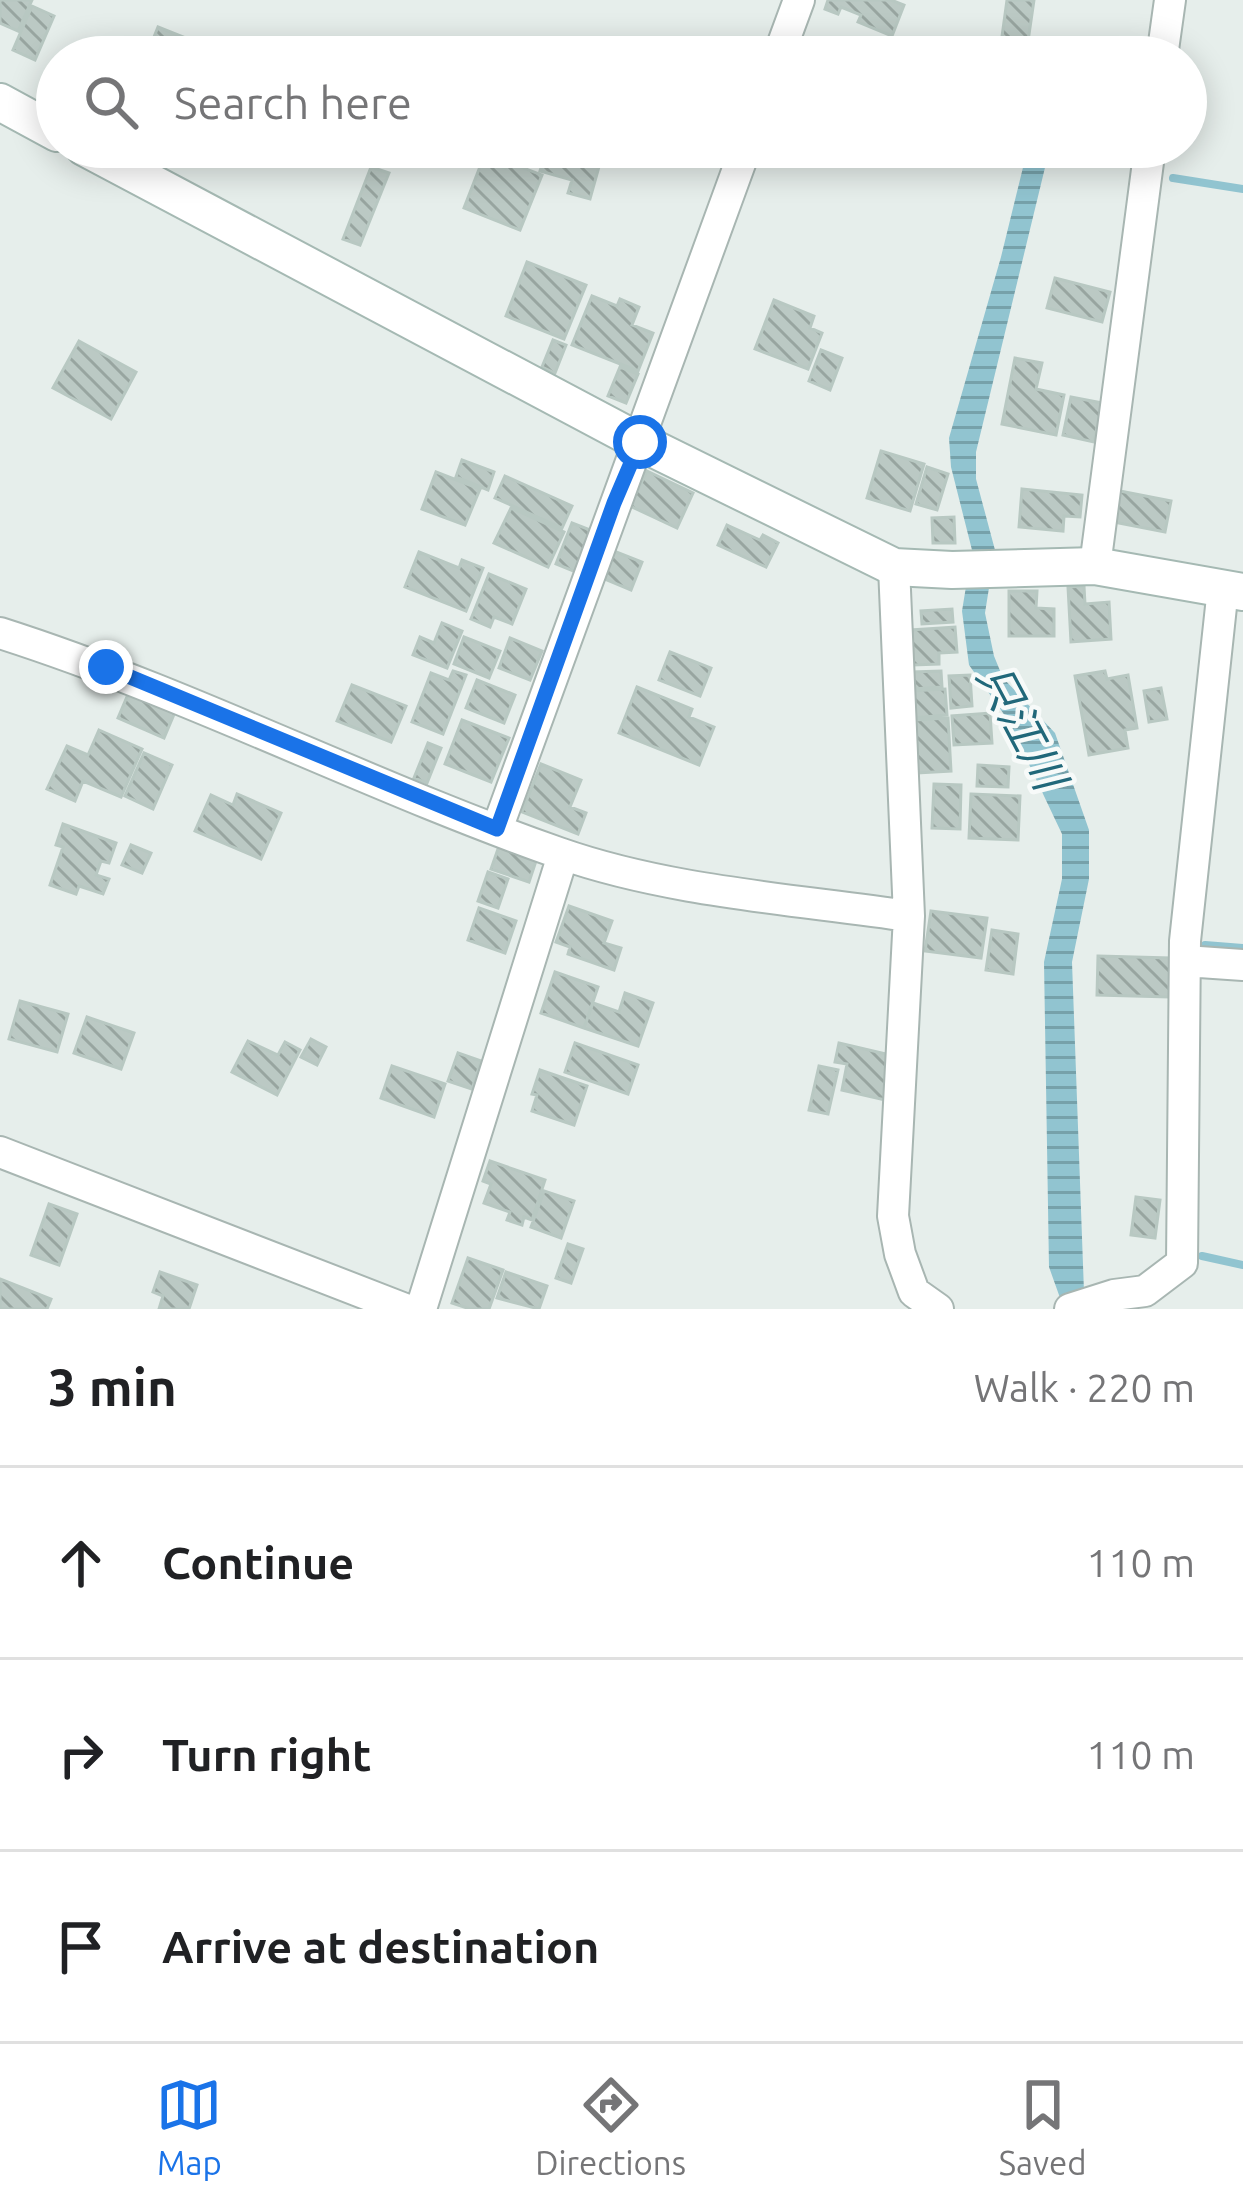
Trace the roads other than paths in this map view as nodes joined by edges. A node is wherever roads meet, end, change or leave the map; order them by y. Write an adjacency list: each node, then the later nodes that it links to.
1 (799, 0): 3 (street)
2 (1170, 0): 4 (street)
3 (786, 36)
4 (1165, 36)
5 (0, 102): 6 (street)
6 (36, 122)
7 (124, 168): 10 (street)
8 (738, 168): 10 (street)
9 (1147, 168): 11 (street)
10 (640, 442): 12 (street); 15 (street)
11 (1095, 566): 12 (street); 13 (street)
12 (894, 567): 17 (street)
13 (1233, 590): 18 (street)
14 (0, 633): 15 (street)
15 (497, 829): 16 (street)
16 (563, 855): 17 (street); 24 (street)
17 (909, 916): 22 (street)
18 (1185, 961): 19 (street); 21 (street)
19 (1243, 965)
20 (0, 1152): 23 (street)
21 (1149, 1300): 25 (street)
22 (915, 1303)
23 (406, 1309)
24 (421, 1309)
25 (1070, 1309)

